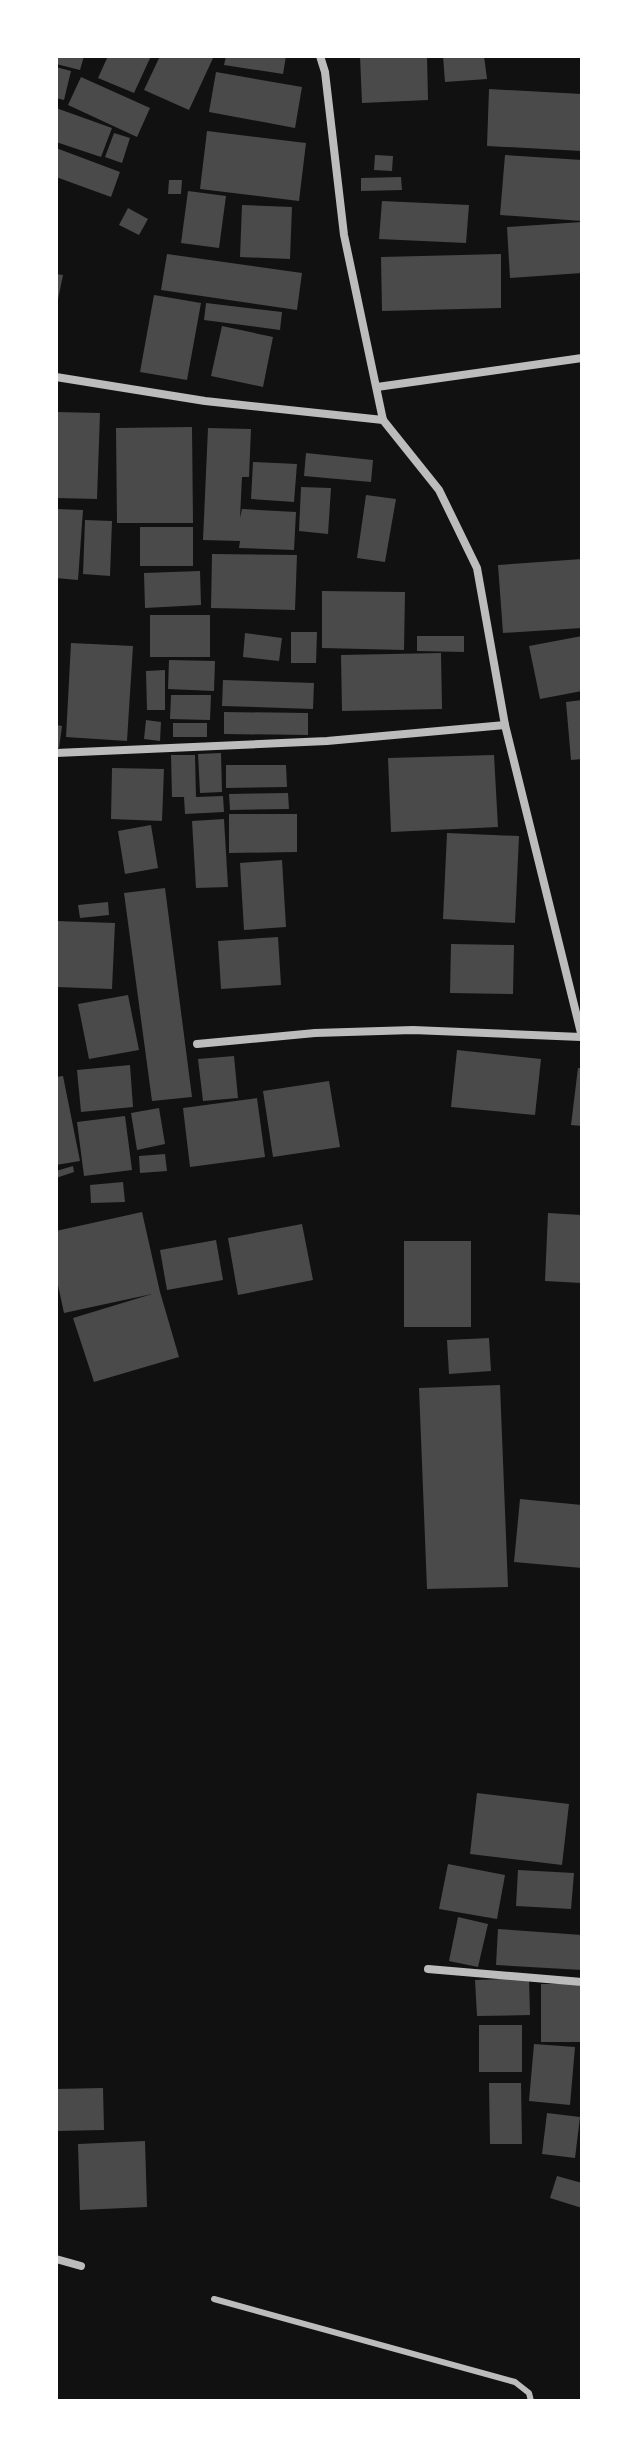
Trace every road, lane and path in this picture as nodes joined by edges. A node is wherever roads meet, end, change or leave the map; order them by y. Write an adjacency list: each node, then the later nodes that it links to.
1 (320, 56): 4 (street)
2 (582, 358): 4 (street)
3 (56, 377): 5 (street)
4 (377, 387): 5 (street)
5 (383, 420): 6 (street)
6 (505, 725): 7 (street); 8 (street)
7 (56, 753)
8 (581, 1037): 9 (street)
9 (197, 1044)
10 (428, 1969): 11 (street)
11 (582, 1982)
12 (56, 2259): 13 (street)
13 (81, 2266)
14 (214, 2299): 15 (lane)
15 (531, 2401)

